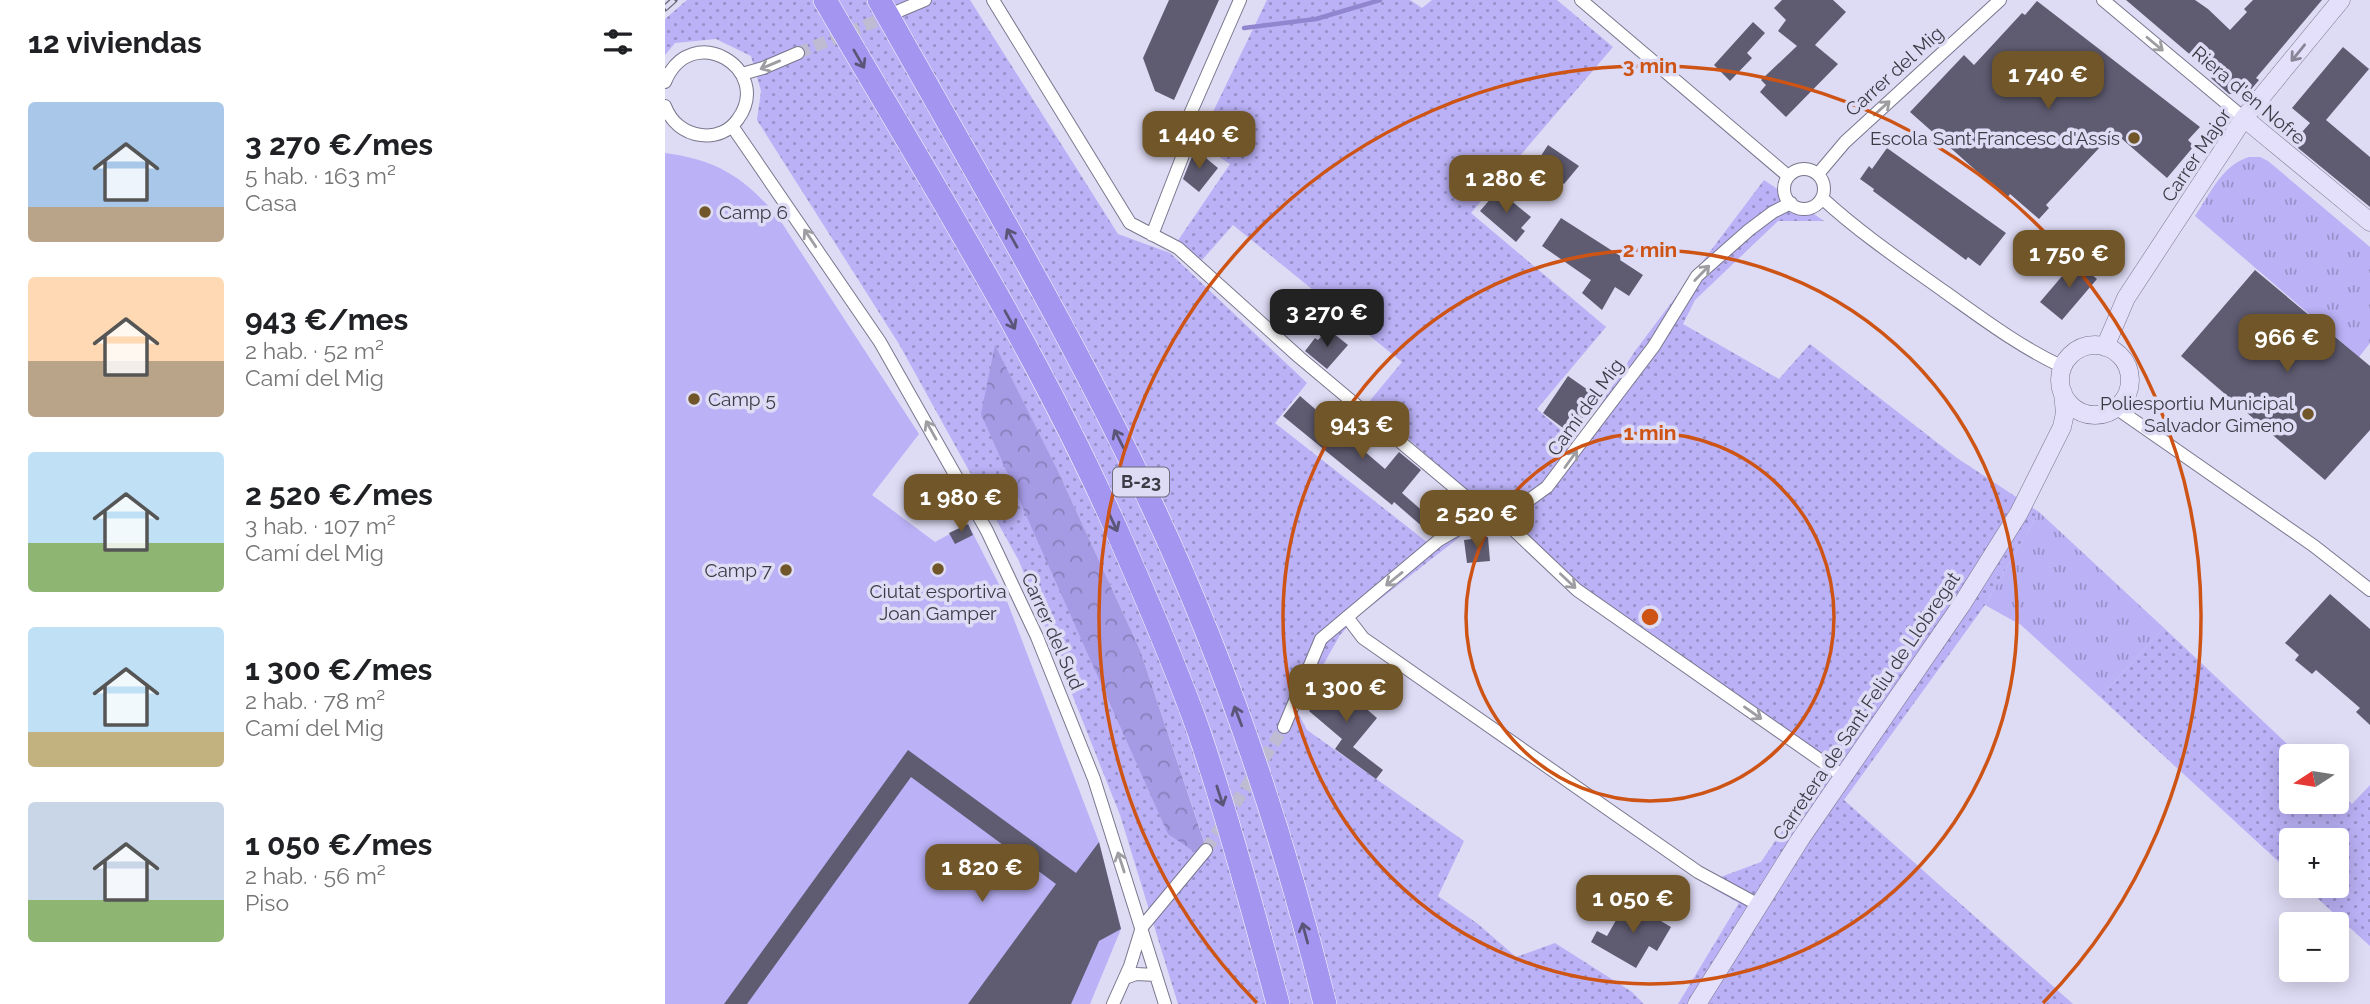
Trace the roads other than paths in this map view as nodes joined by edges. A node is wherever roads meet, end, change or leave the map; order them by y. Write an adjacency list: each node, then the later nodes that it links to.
1 (825, 0): 40 (highway, B-23, one-way to 40)
2 (925, 0): 9 (street)
3 (993, 0): 21 (street)
4 (1240, 0): 21 (street)
5 (1581, 0): 17 (street)
6 (2000, 0): 16 (street, Carrer del Mig, one-way to 6)
7 (2103, 0): 14 (street, Riera d'en Nofre, one-way to 14)
8 (2341, 0): 14 (street, Carrer Major, one-way to 14)
9 (887, 7): 41 (highway, B-23, one-way to 9)
10 (797, 53): 11 (street, one-way to 11)
11 (742, 74): 12 (street); 15 (street)
12 (665, 82)
13 (665, 107): 15 (street)
14 (2245, 118): 20 (street, Riera d'en Nofre); 22 (street, Carrer Major)
15 (732, 126): 35 (street, Carrer del Sud, one-way to 15)
16 (1818, 174): 17 (street); 18 (street)
17 (1788, 176): 19 (street)
18 (1822, 198): 19 (street); 23 (street)
19 (1791, 203): 28 (street, Camí del Mig, one-way to 19)
20 (2370, 222)
21 (1152, 234): 28 (street)
22 (2105, 347): 23 (street); 25 (street)
23 (2063, 367): 24 (street)
24 (2063, 393): 26 (street); 27 (street, Carretera de Sant Feliu de Llobregat)
25 (2116, 408): 26 (street); 29 (street)
26 (2091, 415): 27 (street)
27 (2062, 427): 32 (street, Carretera de Sant Feliu de Llobregat)
28 (1496, 518): 30 (street, Camí del Mig, one-way to 30); 32 (street, one-way to 32)
29 (2370, 590)
30 (1347, 617): 31 (street, Camí del Mig); 34 (street)
31 (1284, 727)
32 (1843, 776): 34 (street, Carretera de Sant Feliu de Llobregat)
33 (1206, 850): 35 (street)
34 (1757, 904): 42 (street, Carretera de Sant Feliu de Llobregat)
35 (1142, 927): 36 (street, Carrer del Sud); 37 (street)
36 (1156, 975): 37 (street); 39 (street, Carrer del Sud)
37 (1125, 978): 38 (street)
38 (1114, 1004)
39 (1165, 1004)
40 (1278, 1004)
41 (1325, 1004)
42 (1697, 1004)

